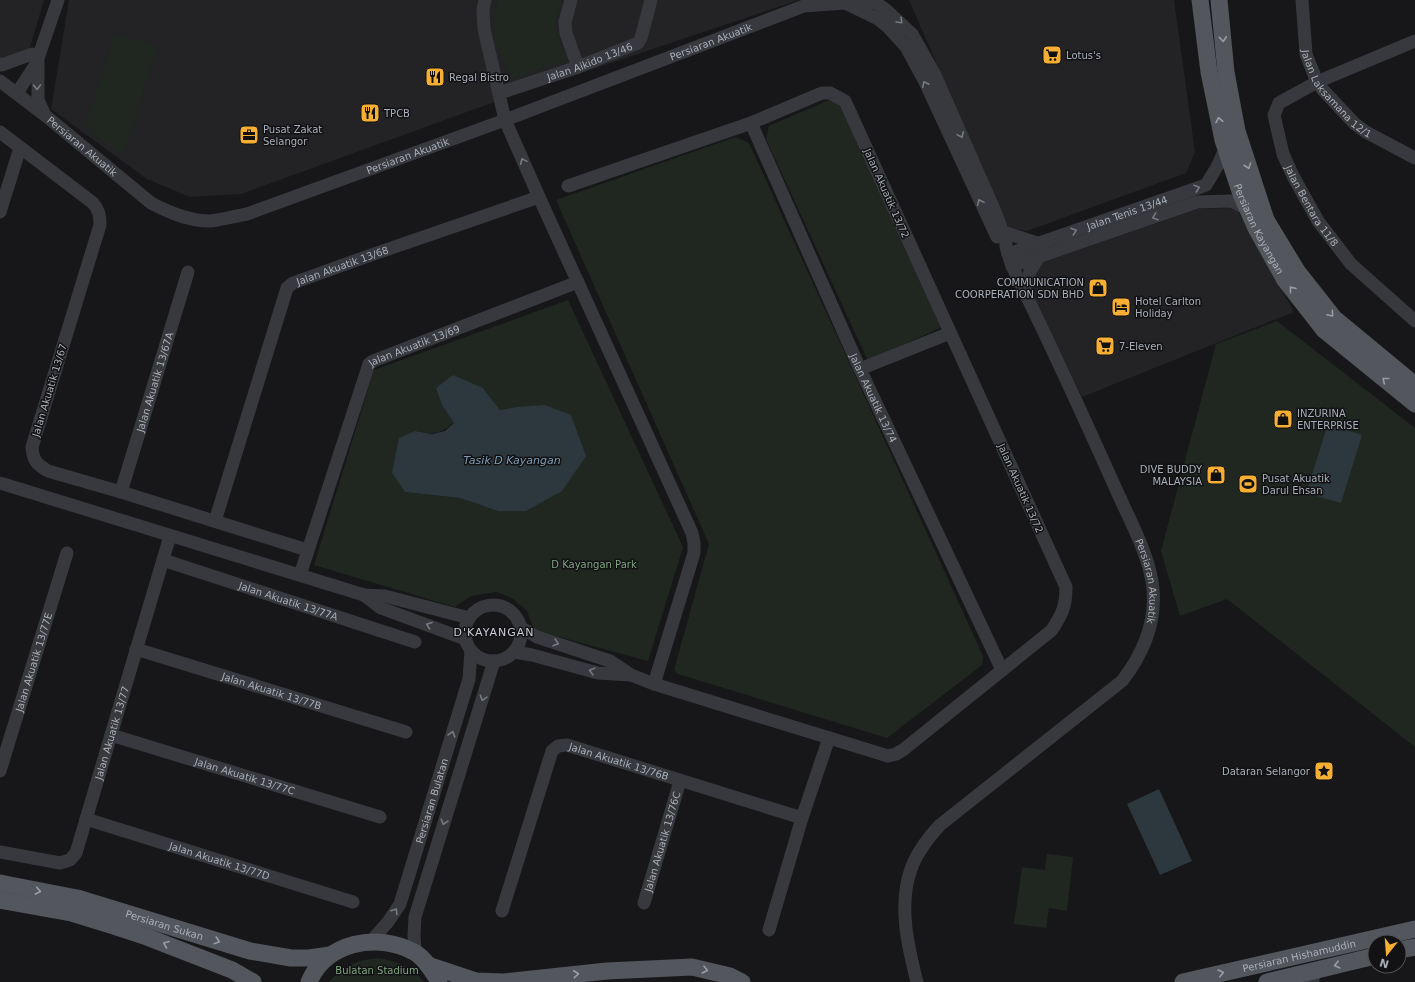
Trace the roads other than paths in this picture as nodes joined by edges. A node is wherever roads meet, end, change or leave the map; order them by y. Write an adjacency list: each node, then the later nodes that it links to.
1 (49, 0): 12 (street)
2 (58, 0): 12 (street)
3 (485, 0): 18 (street)
4 (571, 0): 14 (street)
5 (651, 0): 14 (street, Jalan Aikido 13/46)
6 (1200, 0): 23 (main road, Persiaran Kayangan, one-way to 6)
7 (1219, 0): 40 (main road, Persiaran Kayangan, one-way to 40)
8 (1302, 0): 16 (street, Jalan Laksamana 12/1)
9 (856, 2): 10 (street, Persiaran Akuatik); 30 (street, Persiaran Akuatik, one-way to 30); 32 (street, Persiaran Akuatik, one-way to 9)
10 (802, 3): 20 (street, Persiaran Akuatik)
11 (1415, 41): 16 (street, Jalan Bentara 11/8)
12 (35, 55): 13 (street); 17 (street); 19 (street, one-way to 19)
13 (0, 64)
14 (578, 67): 18 (street, Jalan Aikido 13/46)
15 (0, 81): 17 (street, Persiaran Akuatik)
16 (1317, 82): 25 (street, Jalan Laksamana 12/1); 37 (street, Jalan Bentara 11/8)
17 (14, 91): 19 (street, Persiaran Akuatik)
18 (499, 93): 20 (street)
19 (46, 116): 20 (street, Persiaran Akuatik)
20 (505, 120): 27 (street, one-way to 20)
21 (751, 123): 26 (street); 38 (street, Jalan Akuatik 13/72); 39 (street, Jalan Akuatik 13/74)
22 (0, 132): 24 (street, Jalan Akuatik 13/67)
23 (1226, 147): 28 (main road, Persiaran Kayangan); 31 (street, Jalan Tenis 13/44, one-way to 23)
24 (20, 148): 29 (street); 43 (street, Jalan Akuatik 13/67)
25 (1415, 158)
26 (568, 186)
27 (539, 197): 35 (street); 44 (street, Jalan Akuatik 13/68)
28 (1246, 208): 33 (street, Jalan Tenis 13/44, one-way to 33); 41 (main road, Persiaran Kayangan, one-way to 28)
29 (0, 212)
30 (1003, 232): 31 (street); 32 (street, Persiaran Akuatik)
31 (1037, 243): 32 (street, Jalan Tenis 13/44)
32 (1009, 256): 33 (street, Jalan Tenis 13/44); 36 (street, Persiaran Akuatik)
33 (1039, 257): 36 (street)
34 (188, 272): 43 (street, Jalan Akuatik 13/67A)
35 (578, 282): 46 (street, Jalan Akuatik 13/69); 61 (street)
36 (1025, 292): 89 (street, Persiaran Akuatik)
37 (1415, 321)
38 (950, 333): 39 (street); 59 (street, Jalan Akuatik 13/72)
39 (860, 369): 59 (street, Jalan Akuatik 13/74)
40 (1415, 385)
41 (1415, 404)
42 (0, 483): 45 (street)
43 (121, 492): 44 (street, Jalan Akuatik 13/67)
44 (215, 521): 46 (street, Jalan Akuatik 13/67)
45 (170, 536): 48 (street, Jalan Akuatik 13/77); 49 (street)
46 (307, 550): 49 (street, Jalan Akuatik 13/69)
47 (67, 552): 65 (street, Jalan Akuatik 13/77E)
48 (163, 560): 54 (street, Jalan Akuatik 13/77A); 55 (street, Jalan Akuatik 13/77)
49 (300, 575): 50 (street)
50 (364, 595): 51 (street); 53 (street, one-way to 50)
51 (469, 618): 52 (street); 53 (street)
52 (520, 628): 57 (street); 60 (street, one-way to 60)
53 (465, 639): 56 (street)
54 (415, 642)
55 (136, 650): 62 (street, Jalan Akuatik 13/77B); 63 (street, Jalan Akuatik 13/77)
56 (471, 651): 58 (street); 78 (street, Persiaran Bulatan, one-way to 56)
57 (514, 652): 58 (street); 60 (street, one-way to 57)
58 (494, 661): 79 (street, Persiaran Bulatan, one-way to 79)
59 (1002, 670): 64 (street, Jalan Akuatik 13/72)
60 (631, 675): 61 (street, Jalan Akuatik 13/72)
61 (654, 684): 64 (street, Jalan Akuatik 13/72)
62 (406, 732)
63 (111, 735): 67 (street, Jalan Akuatik 13/77C); 69 (street, Jalan Akuatik 13/77)
64 (829, 738): 68 (street)
65 (0, 770)
66 (680, 781): 68 (street, Jalan Akuatik 13/76B); 74 (street, Jalan Akuatik 13/76C); 75 (street, Jalan Akuatik 13/76B)
67 (380, 817)
68 (802, 818): 77 (street)
69 (86, 819): 70 (street, Jalan Akuatik 13/77); 73 (street, Jalan Akuatik 13/77D)
70 (0, 852)
71 (0, 883): 80 (main road, Persiaran Sukan, one-way to 80)
72 (0, 900): 85 (main road, Persiaran Sukan, one-way to 72)
73 (353, 902)
74 (644, 903)
75 (502, 911)
76 (1415, 929): 90 (main road, Persiaran Hishamuddin, one-way to 76)
77 (769, 930)
78 (371, 941): 79 (main road); 80 (main road)
79 (415, 952): 82 (main road)
80 (330, 955): 86 (main road)
81 (1367, 959): 83 (main road, Persiaran Hishamuddin, one-way to 83)
82 (428, 965): 87 (main road); 88 (main road, one-way to 88)
83 (1314, 976): 84 (main road, Persiaran Hishamuddin)
84 (1276, 981)
85 (253, 982)
86 (309, 982)
87 (440, 982)
88 (742, 982)
89 (917, 982)
90 (1183, 982)

